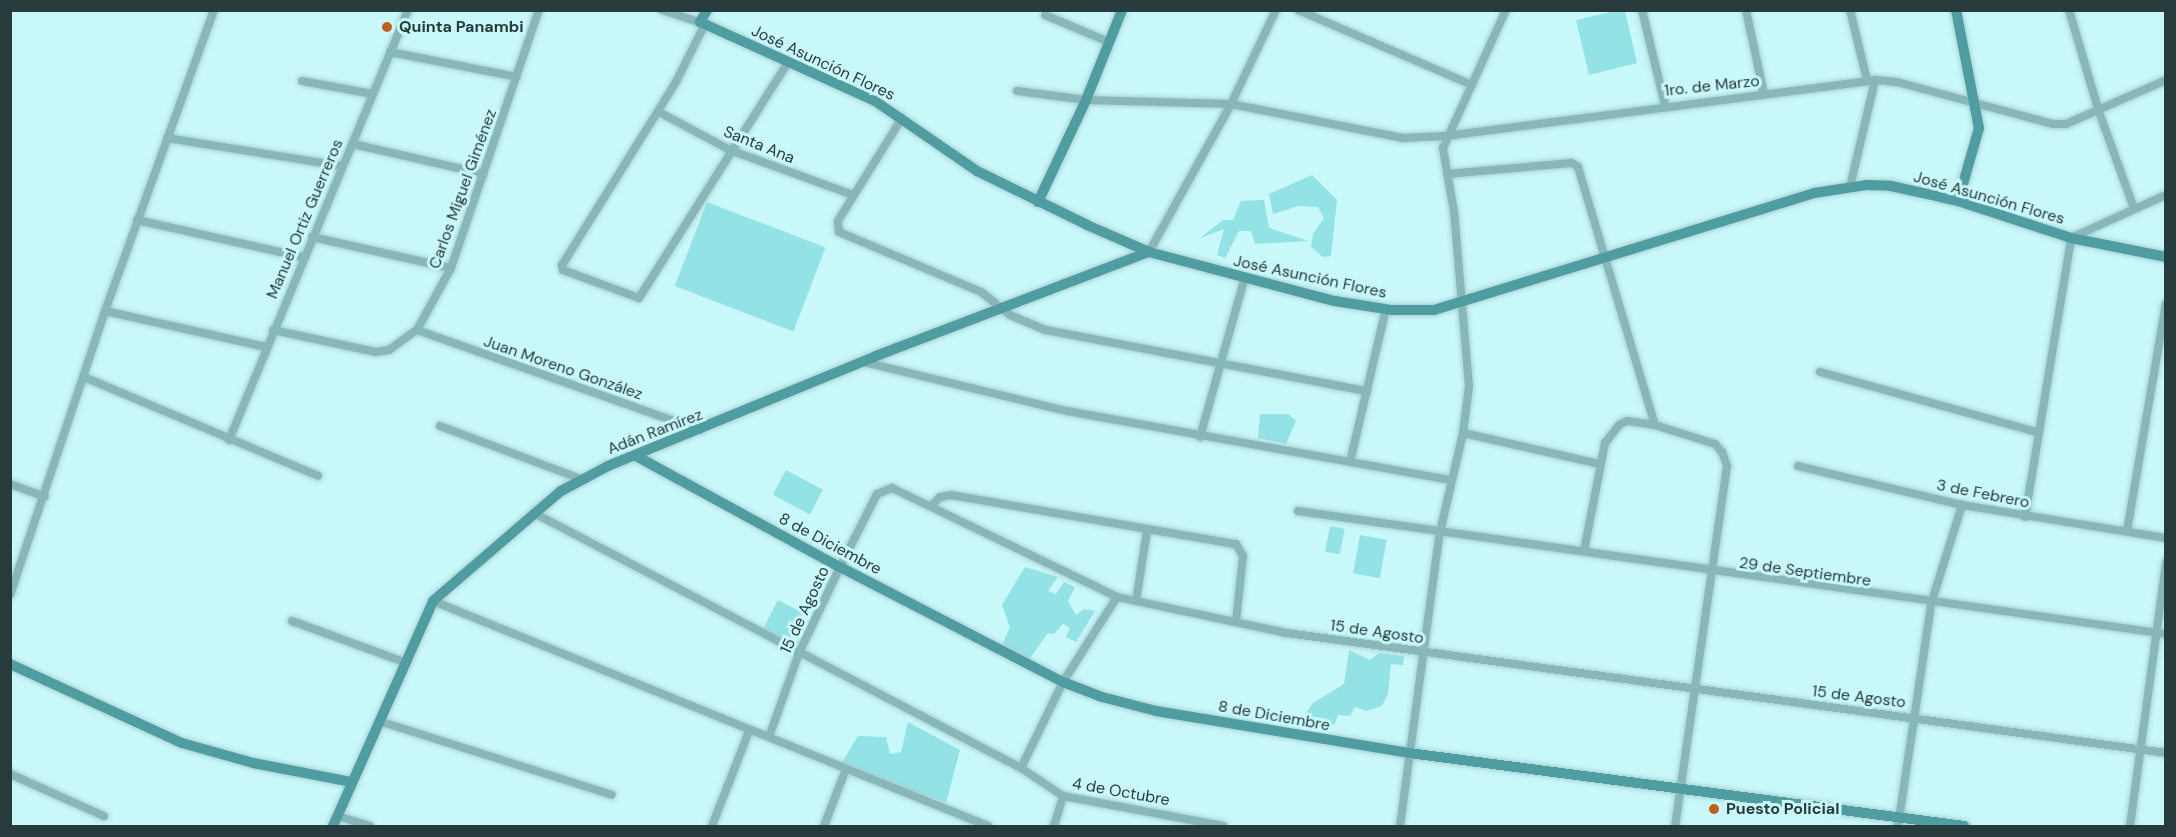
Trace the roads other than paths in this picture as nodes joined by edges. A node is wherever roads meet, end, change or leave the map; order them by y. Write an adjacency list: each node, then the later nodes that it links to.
1 (214, 10): 36 (street)
2 (408, 10): 18 (street, Manuel Ortiz Guerreros)
3 (539, 10): 20 (street, Carlos Miguel Giménez)
4 (662, 10): 16 (street, José Asunción Flores)
5 (708, 10): 16 (street)
6 (1122, 10): 17 (street)
7 (1276, 10): 29 (street)
8 (1298, 10): 24 (street)
9 (1506, 10): 24 (street)
10 (1642, 10): 30 (street)
11 (1746, 10): 27 (street)
12 (1850, 10): 21 (street)
13 (1956, 10): 31 (street)
14 (2069, 10): 33 (street)
15 (1045, 15): 17 (street)
16 (703, 23): 19 (street, José Asunción Flores); 32 (street)
17 (1109, 42): 28 (street)
18 (390, 52): 20 (street); 26 (street, Manuel Ortiz Guerreros)
19 (788, 62): 34 (street, José Asunción Flores); 38 (street)
20 (517, 77): 40 (street, Carlos Miguel Giménez)
21 (1871, 80): 27 (street, 1ro. de Marzo); 31 (street, 1ro. de Marzo); 42 (street)
22 (2166, 80): 33 (street)
23 (302, 81): 26 (street)
24 (1472, 85): 35 (street)
25 (1017, 92): 28 (street, 1ro. de Marzo)
26 (373, 94): 37 (street, Manuel Ortiz Guerreros)
27 (1764, 94): 30 (street, 1ro. de Marzo)
28 (1086, 100): 29 (street, 1ro. de Marzo); 46 (street)
29 (1231, 104): 35 (street, 1ro. de Marzo); 51 (street)
30 (1665, 105): 35 (street, 1ro. de Marzo)
31 (1978, 106): 33 (street, 1ro. de Marzo); 45 (street)
32 (658, 112): 38 (street, Santa Ana); 38 (street)
33 (2098, 112): 47 (street)
34 (902, 118): 43 (street); 46 (street, José Asunción Flores)
35 (1446, 136): 41 (street)
36 (167, 138): 39 (street); 48 (street)
37 (353, 144): 39 (street, Manuel Ortiz Guerreros); 40 (street)
38 (730, 150): 43 (street, Santa Ana)
39 (341, 166): 49 (street, Manuel Ortiz Guerreros)
40 (484, 174): 55 (street, Carlos Miguel Giménez)
41 (1447, 174): 54 (street); 58 (street)
42 (1851, 187): 45 (street, José Asunción Flores); 54 (street, José Asunción Flores)
43 (853, 195): 59 (street)
44 (2166, 195): 47 (street)
45 (1958, 201): 50 (street, José Asunción Flores)
46 (1038, 202): 51 (street, José Asunción Flores)
47 (2134, 208): 50 (street)
48 (137, 220): 52 (street); 61 (street)
49 (312, 237): 52 (street, Manuel Ortiz Guerreros); 55 (street)
50 (2072, 238): 53 (street, José Asunción Flores); 73 (street)
51 (1149, 252): 56 (street, José Asunción Flores); 59 (street, Adán Ramírez)
52 (303, 257): 62 (street, Manuel Ortiz Guerreros)
53 (2166, 257)
54 (1604, 259): 58 (street, José Asunción Flores); 70 (street)
55 (451, 268): 63 (street, Carlos Miguel Giménez)
56 (1244, 280): 60 (street, José Asunción Flores); 66 (street)
57 (2166, 303): 92 (street)
58 (1460, 304): 60 (street, José Asunción Flores); 74 (street)
59 (999, 308): 65 (street, Adán Ramírez); 66 (street)
60 (1386, 309): 69 (street)
61 (105, 311): 64 (street); 68 (street)
62 (273, 330): 63 (street, Carlos Miguel Giménez); 64 (street, Manuel Ortiz Guerreros)
63 (417, 330): 72 (street, Juan Moreno González)
64 (266, 347): 76 (street, Manuel Ortiz Guerreros)
65 (863, 362): 72 (street, Adán Ramírez); 75 (street)
66 (1220, 366): 69 (street); 75 (street)
67 (1820, 372): 73 (street)
68 (84, 377): 76 (street); 85 (street)
69 (1367, 392): 78 (street)
70 (1655, 424): 79 (street); 98 (street)
71 (441, 426): 82 (street)
72 (701, 430): 77 (street, Adán Ramírez)
73 (2037, 432): 90 (street)
74 (1463, 433): 79 (street); 83 (street)
75 (1200, 437): 78 (street)
76 (229, 440): 81 (street)
77 (636, 456): 82 (street, Adán Ramírez); 97 (street, 8 de Diciembre)
78 (1350, 462): 83 (street)
79 (1600, 464): 95 (street)
80 (1798, 466): 87 (street, 3 de Febrero)
81 (318, 476)
82 (581, 479): 89 (street, Adán Ramírez)
83 (1450, 480): 93 (street)
84 (10, 484): 85 (street)
85 (45, 497): 99 (street)
86 (932, 505): 91 (street); 97 (street, 15 de Agosto); 100 (street, 15 de Agosto)
87 (1962, 505): 90 (street, 3 de Febrero); 103 (street)
88 (1298, 511): 93 (street, 29 de Septiembre)
89 (534, 513): 102 (street, Adán Ramírez); 108 (street, 4 de Octubre)
90 (2025, 517): 92 (street, 3 de Febrero)
91 (1147, 531): 101 (street); 105 (street)
92 (2127, 531): 94 (street, 3 de Febrero)
93 (1440, 532): 95 (street, 29 de Septiembre); 107 (street)
94 (2166, 538)
95 (1584, 551): 98 (street, 29 de Septiembre)
96 (2166, 562): 106 (street)
97 (840, 567): 108 (street, 15 de Agosto); 111 (street, 8 de Diciembre)
98 (1712, 572): 103 (street, 29 de Septiembre); 112 (street)
99 (10, 595)
100 (1117, 597): 101 (street, 15 de Agosto); 111 (street)
101 (1136, 601): 105 (street, 15 de Agosto)
102 (433, 602): 109 (street, Adán Ramírez); 115 (street)
103 (1931, 604): 106 (street, 29 de Septiembre); 113 (street)
104 (292, 621): 109 (street)
105 (1236, 622): 107 (street, 15 de Agosto)
106 (2162, 633): 117 (street)
107 (1423, 652): 112 (street, 15 de Agosto); 118 (street)
108 (799, 653): 116 (street, 15 de Agosto); 120 (street, 4 de Octubre)
109 (404, 662): 114 (street, Adán Ramírez)
110 (10, 664): 123 (street)
111 (1063, 682): 118 (street, 8 de Diciembre); 120 (street)
112 (1694, 689): 113 (street, 15 de Agosto); 124 (street)
113 (1914, 717): 117 (street, 15 de Agosto); 129 (street)
114 (379, 721): 123 (street, Adán Ramírez); 125 (street)
115 (749, 731): 116 (street); 131 (street)
116 (769, 737): 121 (street)
117 (2141, 750): 119 (street, 15 de Agosto); 139 (street)
118 (1409, 753): 124 (street, 8 de Diciembre); 136 (street)
119 (2166, 753)
120 (1021, 768): 126 (street, 4 de Octubre)
121 (846, 769): 132 (street); 133 (street)
122 (10, 774): 127 (street)
123 (352, 782): 128 (street, Adán Ramírez)
124 (1680, 789): 129 (street, 8 de Diciembre); 137 (street)
125 (612, 795)
126 (1064, 796): 134 (street); 135 (street, 4 de Octubre)
127 (104, 816)
128 (335, 821): 130 (street)
129 (1899, 822): 138 (street, 8 de Diciembre)
130 (370, 826)
131 (712, 826)
132 (824, 826)
133 (988, 826)
134 (1054, 826)
135 (1223, 826)
136 (1400, 826)
137 (1675, 826)
138 (1964, 826)
139 (2130, 826)

